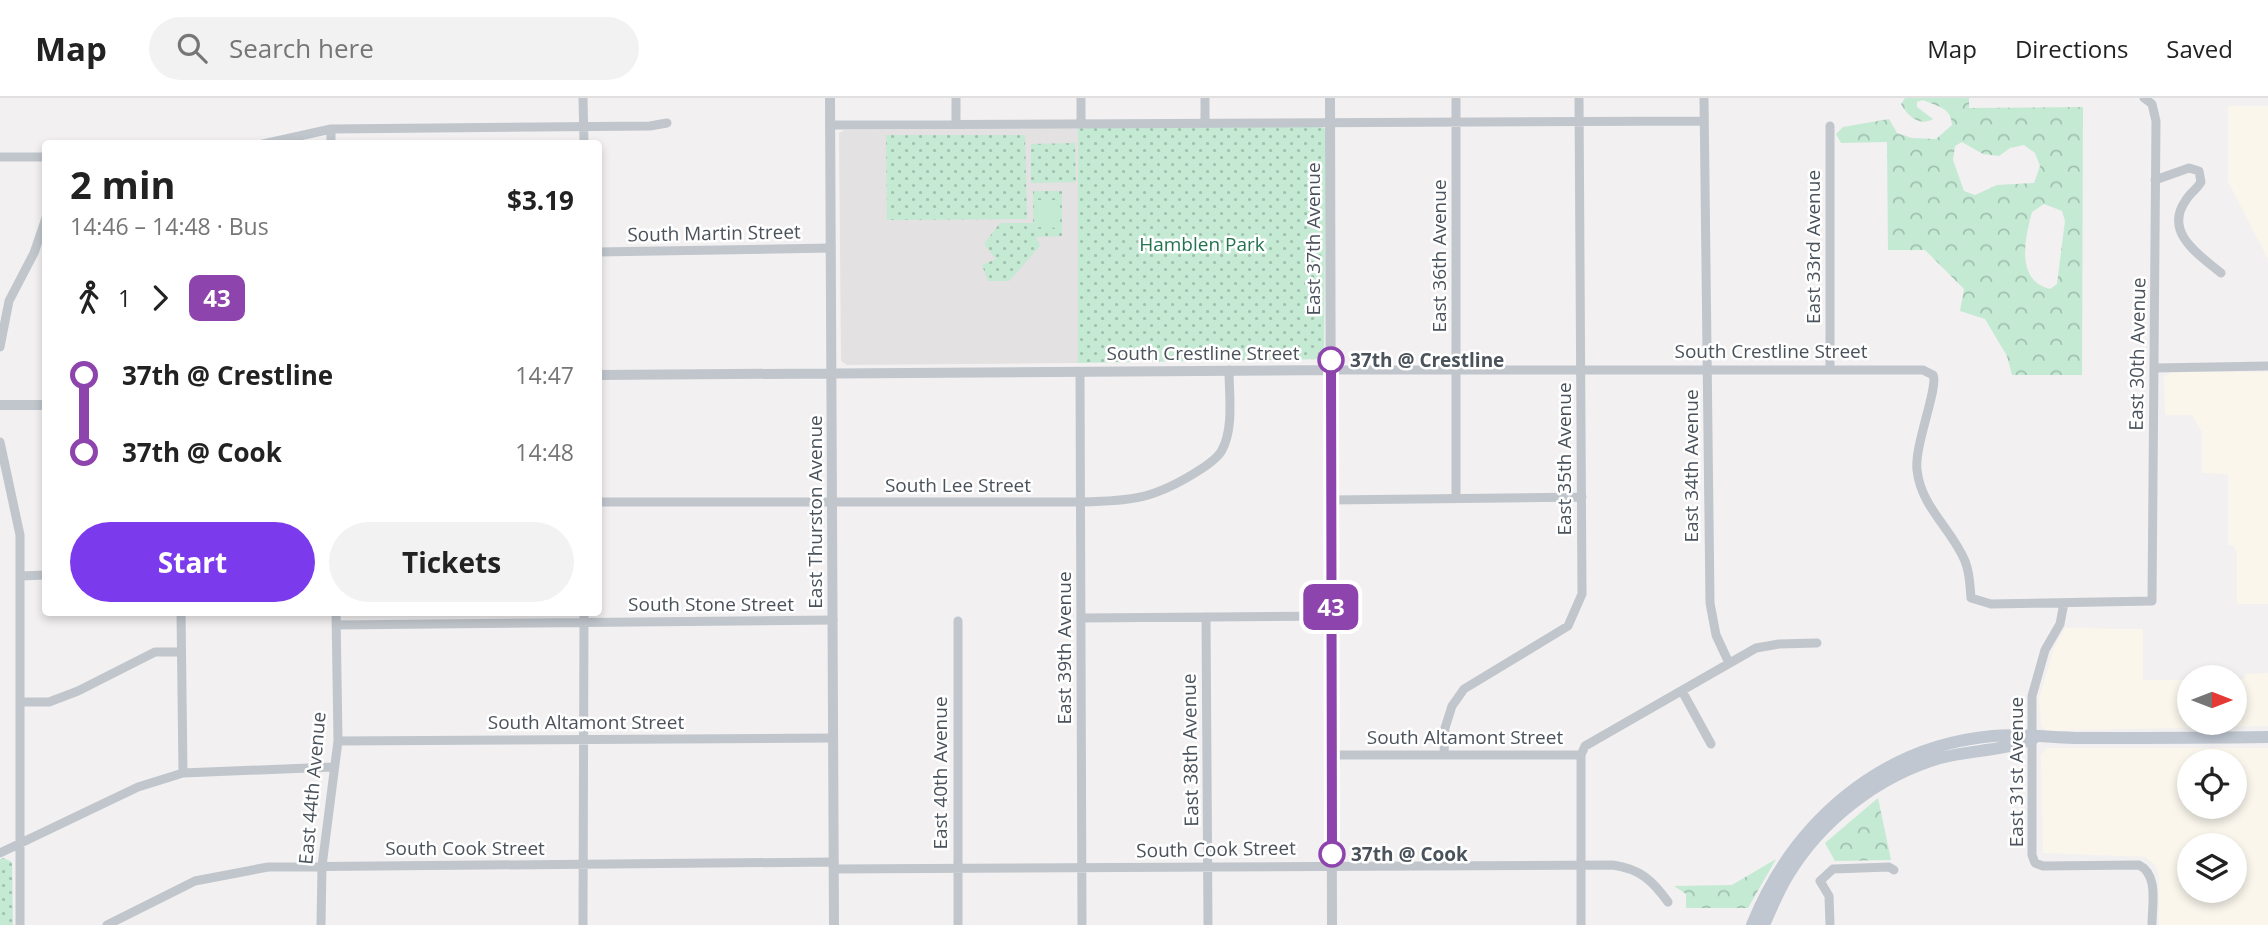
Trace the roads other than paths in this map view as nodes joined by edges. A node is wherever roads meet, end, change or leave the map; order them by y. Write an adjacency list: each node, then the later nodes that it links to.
1 (583, 98): 21 (street)
2 (830, 98): 19 (street, East Thurston Avenue)
3 (956, 98): 17 (street)
4 (1080, 98): 18 (street)
5 (1205, 98): 14 (street)
6 (1330, 98): 11 (street, East 37th Avenue)
7 (1456, 98): 12 (street, East 36th Avenue)
8 (1579, 98): 15 (street, East 35th Avenue)
9 (1704, 98): 13 (street, East 34th Avenue)
10 (2144, 98): 28 (street, East 30th Avenue)
11 (1331, 121): 12 (street); 14 (street); 41 (street, East 37th Avenue)
12 (1456, 121): 15 (street); 37 (street, East 36th Avenue)
13 (1704, 121): 15 (street); 39 (street, East 34th Avenue)
14 (1205, 122): 18 (street)
15 (1579, 122): 38 (street, East 35th Avenue)
16 (667, 123): 21 (street)
17 (956, 124): 18 (street); 19 (street)
18 (1081, 124)
19 (830, 125): 30 (street, East Thurston Avenue)
20 (1830, 126): 35 (street, East 33rd Avenue)
21 (584, 127): 22 (street); 25 (street)
22 (331, 130): 23 (street); 24 (street)
23 (282, 140)
24 (331, 140)
25 (584, 140)
26 (0, 157): 27 (street)
27 (42, 157)
28 (2155, 180): 32 (street); 36 (street, East 30th Avenue)
29 (42, 230): 33 (street)
30 (831, 248): 31 (street, South Martin Street); 43 (street, East Thurston Avenue)
31 (602, 252)
32 (2221, 273)
33 (0, 347)
34 (2268, 366): 36 (street)
35 (1830, 368): 39 (street, South Crestline Street); 56 (street, South Crestline Street)
36 (2155, 368): 56 (street, East 30th Avenue)
37 (1456, 369): 38 (street, South Crestline Street); 41 (street, South Crestline Street); 49 (street, East 36th Avenue)
38 (1581, 369): 39 (street, South Crestline Street); 48 (street, East 35th Avenue)
39 (1707, 369): 68 (street, East 34th Avenue)
40 (1229, 370): 41 (street, South Crestline Street); 42 (street, South Crestline Street); 52 (street, South Lee Street)
41 (1331, 370): 50 (street, East 37th Avenue)
42 (1080, 372): 43 (street, South Crestline Street); 52 (street, East 39th Avenue)
43 (832, 373): 44 (street, South Crestline Street); 53 (street, East Thurston Avenue)
44 (602, 375)
45 (0, 405): 46 (street)
46 (42, 405)
47 (0, 442): 55 (street)
48 (1582, 497): 49 (street); 77 (street, East 35th Avenue)
49 (1456, 498): 50 (street)
50 (1331, 500): 59 (street, East 37th Avenue)
51 (602, 502): 53 (street, South Lee Street)
52 (1081, 502): 53 (street, South Lee Street); 62 (street, East 39th Avenue)
53 (832, 503): 63 (street, East Thurston Avenue)
54 (42, 575): 55 (street)
55 (21, 576): 70 (street)
56 (2064, 603): 73 (street, East 31st Avenue)
57 (181, 616): 67 (street)
58 (336, 616): 65 (street, East 44th Avenue)
59 (1331, 616): 61 (street); 78 (street, East 37th Avenue)
60 (584, 617): 63 (street, South Stone Street); 65 (street, South Stone Street); 74 (street)
61 (1206, 617): 62 (street); 88 (street, East 38th Avenue)
62 (1082, 618): 91 (street, East 39th Avenue)
63 (833, 620): 72 (street, East Thurston Avenue)
64 (958, 621): 90 (street, East 40th Avenue)
65 (336, 625): 75 (street, East 44th Avenue)
66 (1817, 643): 68 (street, South Altamont Street)
67 (180, 652): 70 (street); 81 (street)
68 (1729, 663): 69 (street, South Altamont Street)
69 (1682, 691): 76 (street); 79 (street, South Altamont Street)
70 (22, 702): 82 (street)
71 (2268, 737): 73 (main road)
72 (833, 738): 74 (street, South Altamont Street); 87 (street, East Thurston Avenue)
73 (2034, 738): 104 (main road); 105 (main road); 107 (street, East 31st Avenue)
74 (584, 740): 75 (street, South Altamont Street); 84 (street)
75 (338, 741): 80 (street, East 44th Avenue)
76 (1712, 744)
77 (1444, 754): 78 (street, South Altamont Street); 79 (street, South Altamont Street)
78 (1332, 755): 89 (street, East 37th Avenue)
79 (1581, 755): 85 (street)
80 (332, 767): 81 (street); 86 (street, East 44th Avenue)
81 (183, 773): 82 (street)
82 (19, 843): 83 (street); 94 (street)
83 (0, 853)
84 (583, 864): 86 (street, South Cook Street); 87 (street, South Cook Street); 97 (street)
85 (1582, 865): 89 (street, South Cook Street); 93 (street, South Cook Street); 103 (street)
86 (322, 866): 95 (street, South Cook Street); 96 (street, East 44th Avenue)
87 (834, 866): 90 (street, South Cook Street); 98 (street, East Thurston Avenue)
88 (1208, 866): 89 (street, South Cook Street); 91 (street, South Cook Street); 101 (street, East 38th Avenue)
89 (1332, 866): 102 (street, East 37th Avenue)
90 (957, 868): 91 (street, South Cook Street); 99 (street, East 40th Avenue)
91 (1082, 869): 100 (street, East 39th Avenue)
92 (1894, 870): 106 (street)
93 (1668, 902)
94 (20, 925)
95 (107, 925)
96 (321, 925)
97 (583, 925)
98 (834, 925)
99 (958, 925)
100 (1083, 925)
101 (1208, 925)
102 (1332, 925)
103 (1581, 925)
104 (1752, 925)
105 (1764, 925)
106 (1830, 925)
107 (2152, 925)

